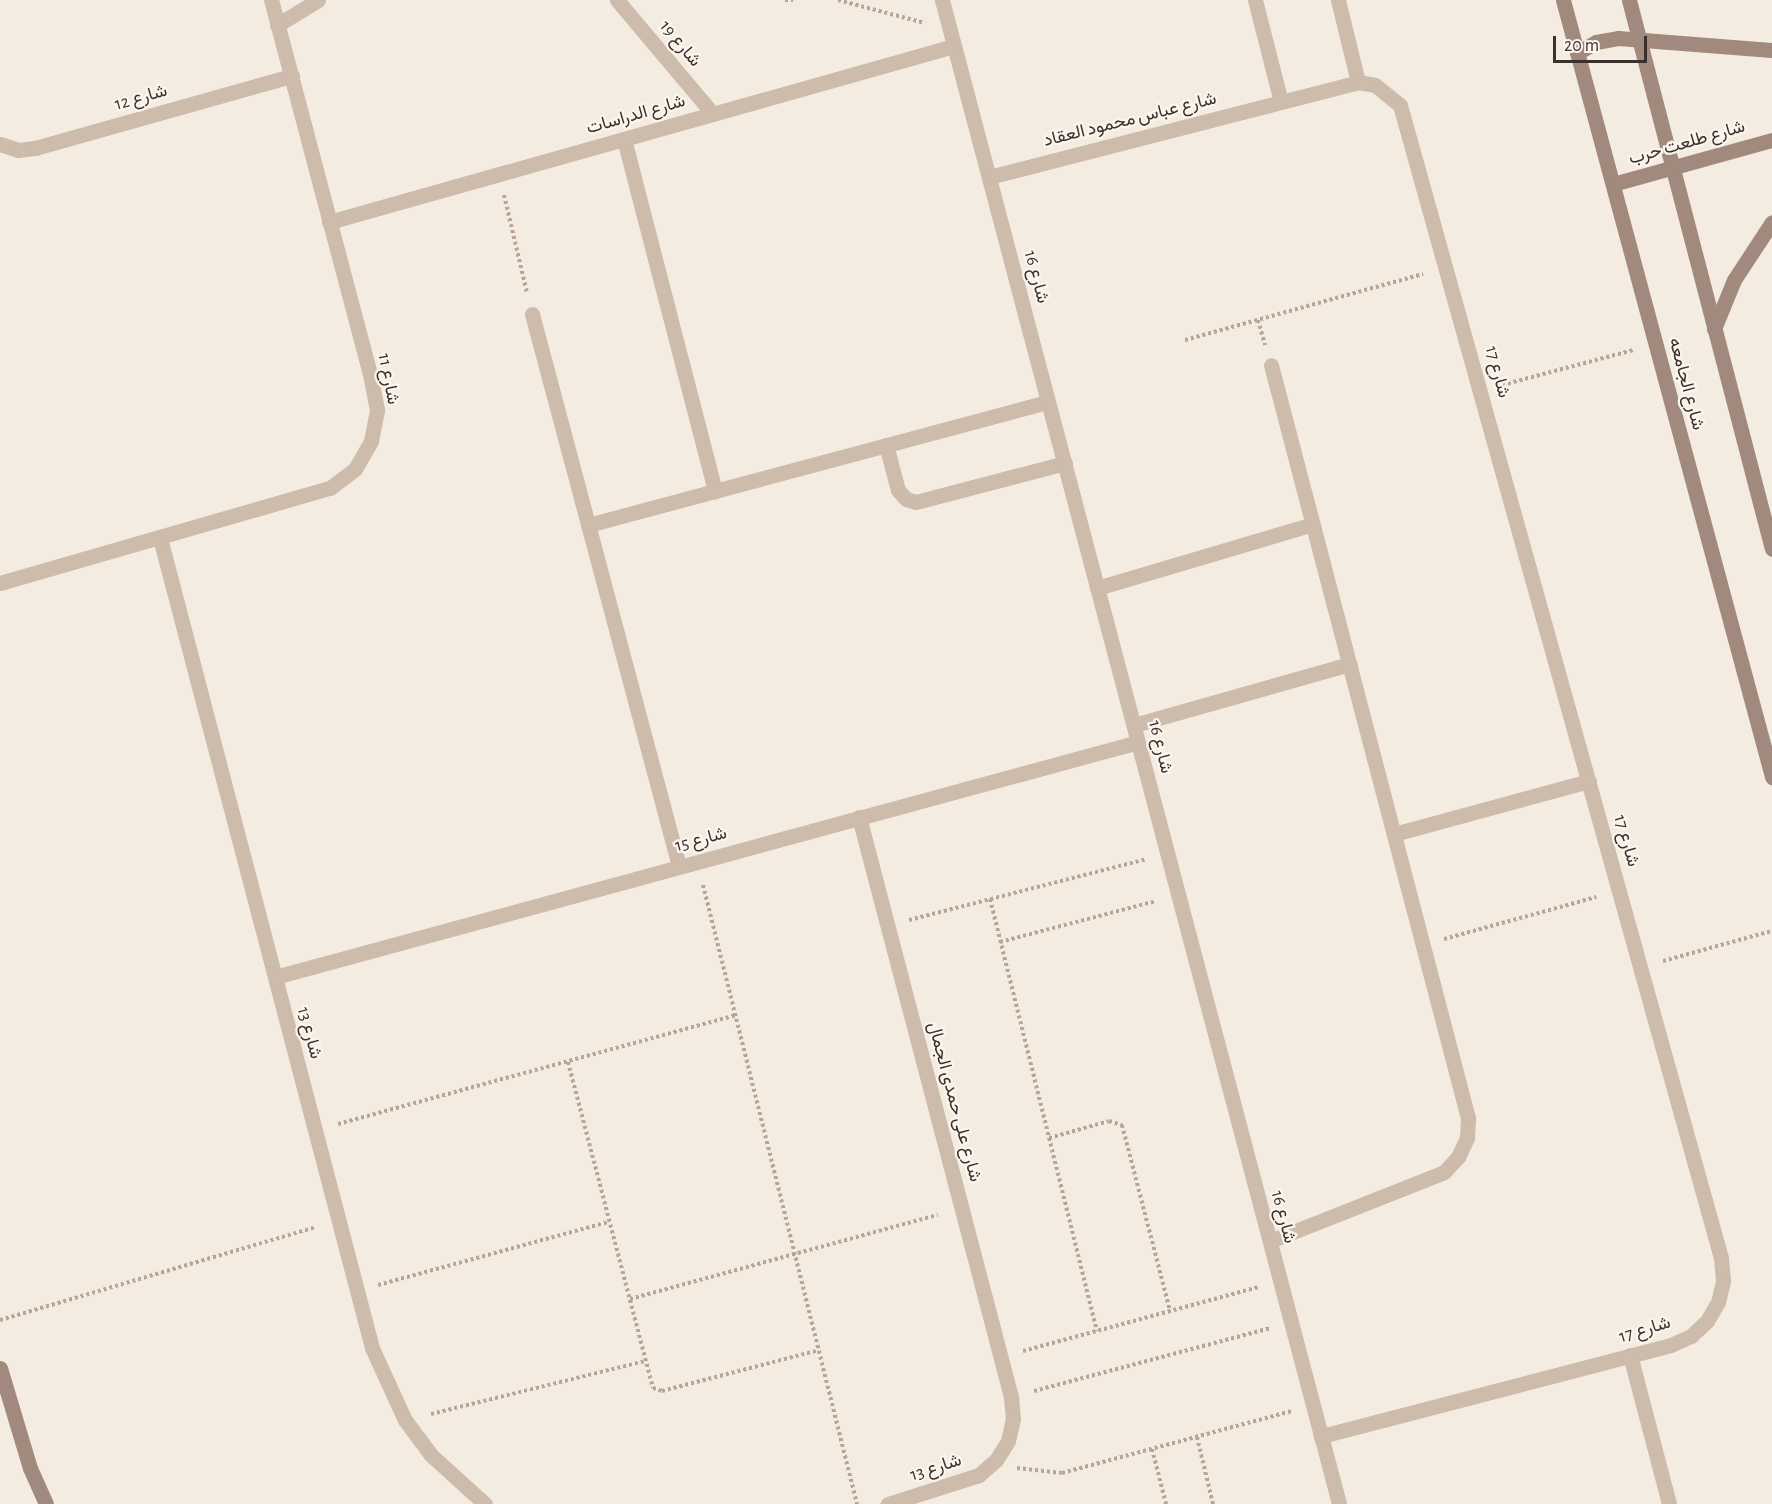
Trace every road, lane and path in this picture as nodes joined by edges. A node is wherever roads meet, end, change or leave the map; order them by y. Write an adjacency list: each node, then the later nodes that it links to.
1 (271, 0): 12 (street, شارع 11)
2 (318, 0): 12 (street)
3 (616, 0): 21 (street, شارع 19)
4 (785, 0): 5 (path)
5 (793, 0)
6 (838, 0): 13 (path)
7 (942, 0): 13 (street, شارع 16)
8 (1255, 0): 20 (street)
9 (1338, 0): 19 (street)
10 (1563, 0): 17 (main road, شارع الجامعه)
11 (1629, 0): 14 (main road)
12 (278, 25): 18 (street, شارع 11)
13 (949, 29): 15 (street, شارع 16)
14 (1640, 39): 16 (main road); 17 (main road); 25 (main road)
15 (954, 46): 21 (street, شارع الدراسات); 27 (street, شارع 16)
16 (1772, 50)
17 (1577, 53): 28 (main road, شارع الجامعه)
18 (291, 76): 24 (street, شارع 12); 29 (street, شارع 11)
19 (1358, 82): 20 (street); 31 (street, شارع 17)
20 (1281, 102): 27 (street, شارع عباس محمود العقاد)
21 (714, 114): 22 (street, شارع الدراسات)
22 (624, 139): 26 (street, شارع الدراسات); 41 (street)
23 (1772, 140): 25 (main road, شارع طلعت حرب)
24 (0, 144)
25 (1674, 166): 28 (main road, شارع طلعت حرب); 33 (main road)
26 (499, 174): 29 (street, شارع الدراسات); 32 (path)
27 (989, 177): 38 (street, شارع 16)
28 (1613, 184): 35 (main road, شارع الجامعه)
29 (329, 222): 44 (street, شارع 11)
30 (1772, 222): 33 (main road)
31 (1447, 267): 34 (path); 37 (street, شارع 17)
32 (532, 314): 43 (street)
33 (1713, 329): 45 (main road)
34 (1185, 340)
35 (1655, 344): 37 (path); 51 (main road, شارع الجامعه)
36 (1271, 365): 42 (street)
37 (1482, 391): 52 (street, شارع 17)
38 (1048, 402): 39 (street); 40 (street, شارع 16)
39 (886, 445): 40 (street); 41 (street)
40 (1065, 463): 47 (street, شارع 16)
41 (715, 491): 43 (street)
42 (1313, 524): 47 (street); 48 (street)
43 (588, 525): 57 (street)
44 (160, 538): 46 (street, شارع 11); 66 (street, شارع 13)
45 (1772, 549)
46 (0, 583)
47 (1097, 588): 49 (street, شارع 16)
48 (1350, 664): 49 (street); 54 (street)
49 (1134, 725): 50 (street, شارع 16)
50 (1138, 742): 53 (street, شارع 15); 55 (street, شارع 16)
51 (1772, 777)
52 (1589, 781): 54 (street); 58 (street, شارع 17)
53 (859, 817): 56 (street, شارع 15); 61 (street, شارع على حمدى الجمال)
54 (1394, 834): 64 (street)
55 (1167, 853): 59 (street, شارع 16); 60 (path)
56 (697, 861): 57 (street, شارع 15); 67 (path)
57 (679, 866): 66 (street, شارع 15)
58 (1620, 890): 64 (path); 65 (street, شارع 17)
59 (1178, 895): 63 (path); 74 (street, شارع 16)
60 (990, 899): 61 (path); 63 (path)
61 (888, 926): 71 (street, شارع على حمدى الجمال)
62 (1772, 931): 65 (path)
63 (1000, 942): 70 (path)
64 (1423, 945): 74 (street)
65 (1641, 967): 84 (street, شارع 17)
66 (275, 977): 69 (street, شارع 13)
67 (737, 1015): 68 (path); 75 (path)
68 (567, 1062): 69 (path); 73 (path)
69 (315, 1130): 72 (street, شارع 13)
70 (1049, 1138): 79 (path); 82 (path)
71 (962, 1208): 75 (path); 85 (street, شارع على حمدى الجمال)
72 (338, 1221): 77 (street, شارع 13); 80 (path)
73 (609, 1222): 77 (path); 78 (path)
74 (1270, 1241): 76 (street, شارع 16)
75 (795, 1254): 78 (path); 83 (path)
76 (1280, 1281): 79 (path); 81 (street, شارع 16)
77 (356, 1291): 90 (street, شارع 13)
78 (630, 1299): 86 (path)
79 (1170, 1311): 82 (path)
80 (0, 1320)
81 (1291, 1323): 88 (path); 89 (street, شارع 16)
82 (1097, 1331): 85 (path)
83 (819, 1350): 86 (path); 97 (path)
84 (1630, 1355): 91 (street, شارع 17); 102 (street)
85 (1000, 1357): 88 (street, شارع على حمدى الجمال)
86 (645, 1361): 90 (path)
87 (0, 1368): 95 (main road)
88 (1011, 1397): 94 (street, شارع 13)
89 (1313, 1405): 91 (street, شارع 16); 92 (path)
90 (405, 1420): 96 (street, شارع 13)
91 (1321, 1436): 101 (street, شارع 16)
92 (1197, 1437): 93 (path); 100 (path)
93 (1152, 1449): 94 (path); 99 (path)
94 (996, 1460): 98 (street, شارع 13)
95 (46, 1504)
96 (485, 1504)
97 (857, 1504)
98 (888, 1504)
99 (1166, 1504)
100 (1213, 1504)
101 (1339, 1504)
102 (1669, 1504)

